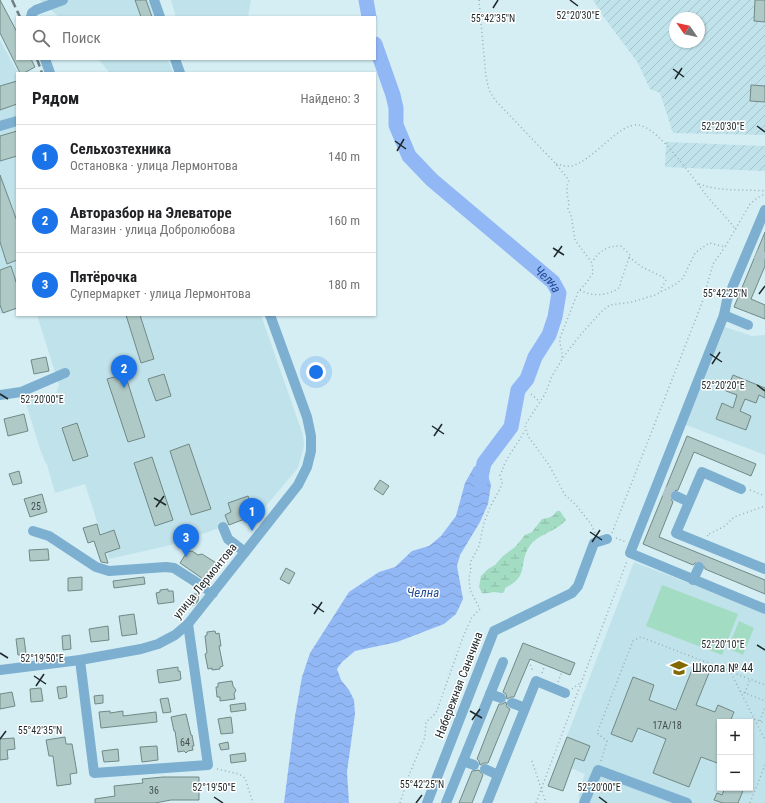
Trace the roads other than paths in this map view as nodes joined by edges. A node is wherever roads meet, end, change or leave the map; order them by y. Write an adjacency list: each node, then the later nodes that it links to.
1 (63, 0): 3 (street)
2 (154, 0): 4 (street)
3 (31, 16)
4 (160, 16)
5 (45, 60): 7 (street)
6 (175, 60): 8 (street)
7 (50, 72)
8 (180, 72)
9 (16, 121): 10 (street)
10 (0, 126)
11 (765, 210): 12 (street)
12 (724, 315): 14 (street); 26 (street)
13 (270, 316): 23 (street, улица Лермонтова)
14 (748, 325)
15 (65, 373): 16 (street)
16 (0, 395)
17 (741, 489): 19 (street)
18 (676, 496): 19 (street)
19 (689, 502): 25 (street)
20 (223, 527): 23 (street)
21 (33, 531): 27 (street)
22 (608, 539): 42 (street, Набережная Саначина)
23 (245, 552): 27 (street, улица Лермонтова)
24 (699, 567): 26 (street)
25 (765, 569)
26 (693, 580): 28 (street)
27 (213, 593): 29 (street, улица Лермонтова)
28 (765, 609)
29 (188, 624): 30 (street, улица Лермонтова); 30 (street)
30 (80, 660): 32 (street, улица Лермонтова)
31 (503, 662): 34 (street)
32 (0, 670)
33 (566, 693): 37 (street)
34 (490, 694): 35 (street); 38 (street)
35 (501, 698)
36 (512, 703): 37 (street)
37 (525, 708): 41 (street)
38 (463, 761): 39 (street); 43 (street)
39 (474, 765)
40 (485, 769): 41 (street)
41 (498, 775): 44 (street)
42 (427, 803)
43 (446, 803)
44 (487, 803)
45 (584, 803): 46 (street)
46 (687, 803)

